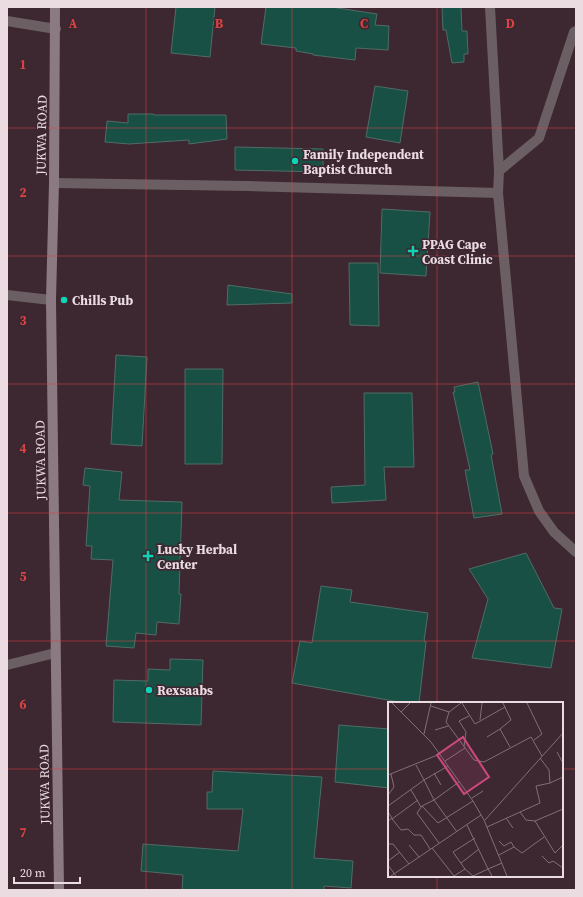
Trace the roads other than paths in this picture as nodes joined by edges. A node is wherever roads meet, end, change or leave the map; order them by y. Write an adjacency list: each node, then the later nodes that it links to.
1 (55, 7): 4 (main road, JUKWA ROAD)
2 (490, 7): 6 (street)
3 (7, 21): 4 (street)
4 (56, 29): 7 (main road, JUKWA ROAD)
5 (576, 31): 6 (street)
6 (499, 170): 8 (street)
7 (54, 183): 8 (street); 10 (main road, JUKWA ROAD)
8 (498, 194): 11 (street)
9 (7, 296): 10 (street)
10 (51, 300): 12 (main road, JUKWA ROAD)
11 (576, 552)
12 (55, 653): 13 (street); 14 (main road, JUKWA ROAD)
13 (7, 665)
14 (59, 890)

